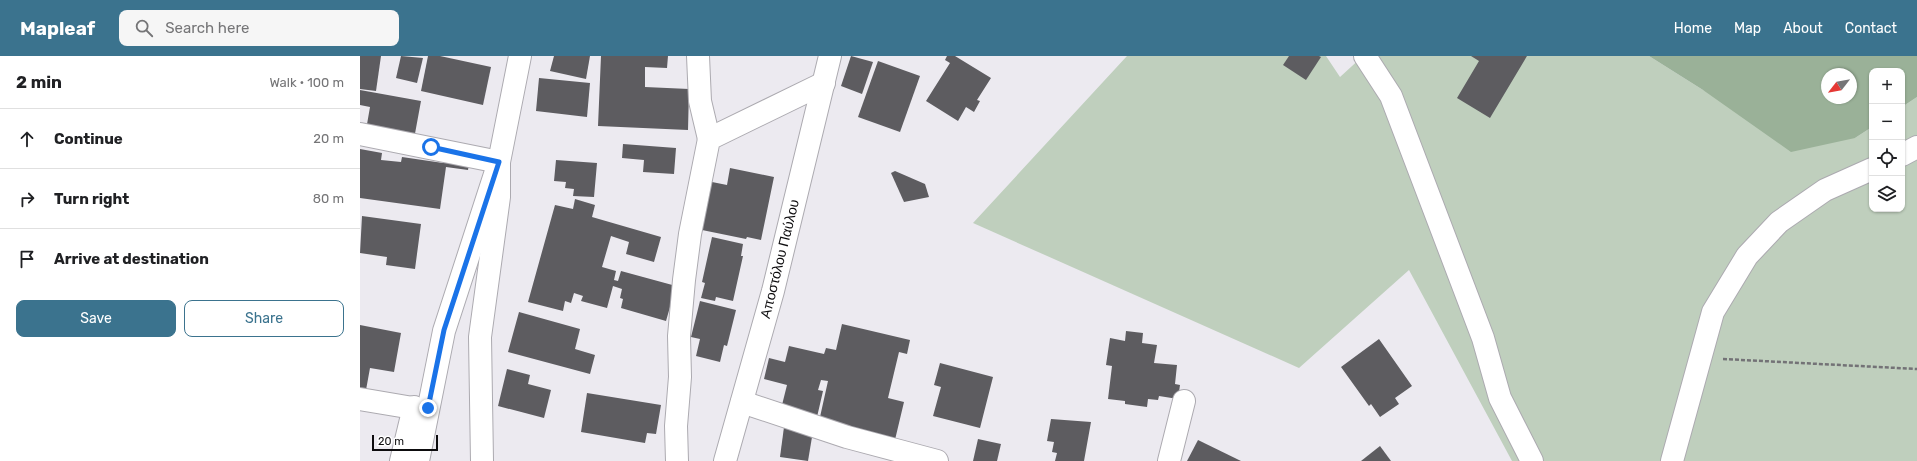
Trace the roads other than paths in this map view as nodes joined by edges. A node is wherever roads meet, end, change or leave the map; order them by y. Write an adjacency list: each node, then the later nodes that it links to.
1 (520, 56): 10 (street)
2 (698, 56): 7 (street)
3 (830, 56): 5 (street, Αποστόλου Παύλου)
4 (1365, 56): 24 (street)
5 (824, 83): 7 (street); 15 (street, Αποστόλου Παύλου)
6 (360, 134): 10 (street)
7 (709, 139): 20 (street)
8 (1917, 147): 9 (street)
9 (1905, 153)
10 (499, 162): 12 (street); 19 (street)
11 (1869, 170): 25 (street)
12 (434, 374): 16 (street); 18 (street)
13 (360, 399): 16 (street)
14 (1184, 401): 23 (street)
15 (742, 402): 21 (street, Αποστόλου Παύλου); 22 (street)
16 (413, 408): 17 (street)
17 (401, 461)
18 (418, 461)
19 (482, 461)
20 (677, 461)
21 (725, 461)
22 (937, 461)
23 (1168, 461)
24 (1532, 461)
25 (1672, 461)

